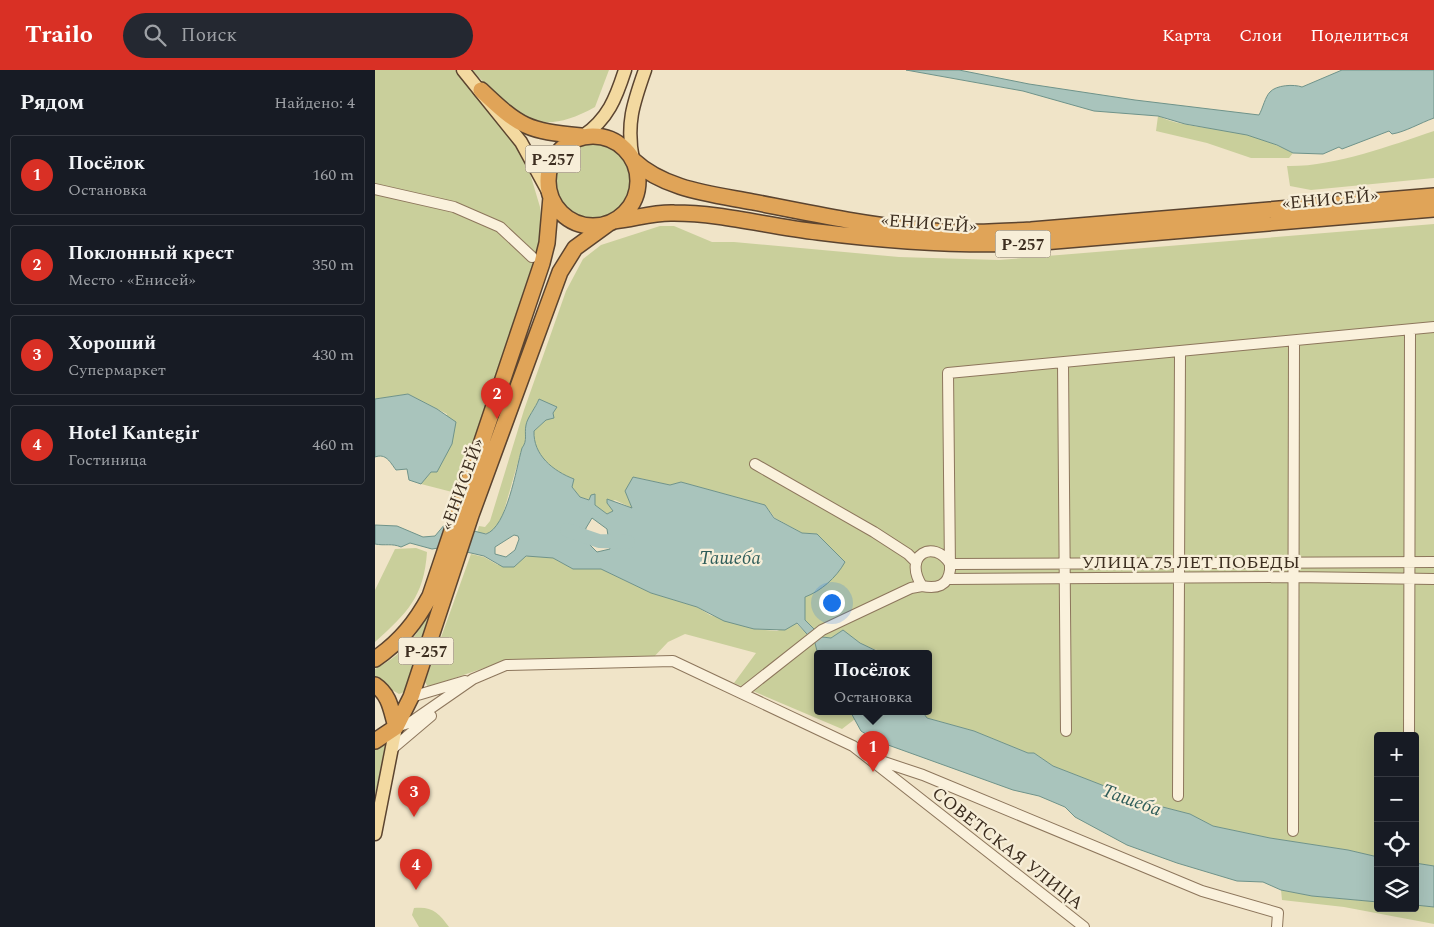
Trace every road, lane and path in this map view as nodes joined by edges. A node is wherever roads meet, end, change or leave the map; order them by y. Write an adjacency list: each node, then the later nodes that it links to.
1 (463, 70): 4 (main road)
2 (625, 70): 5 (main road)
3 (645, 70): 6 (main road)
4 (481, 90): 5 (highway); 9 (main road)
5 (583, 136): 6 (highway, «ЕНИСЕЙ» / Р-257); 9 (highway, «ЕНИСЕЙ» / Р-257)
6 (633, 160): 8 (highway, «ЕНИСЕЙ» / Р-257); 11 (highway, «ЕНИСЕЙ» / Р-257)
7 (375, 189): 12 (street)
8 (1434, 196)
9 (551, 197): 11 (highway, «ЕНИСЕЙ» / Р-257); 19 (highway, «ЕНИСЕЙ» / Р-257)
10 (1434, 209): 11 (highway, «ЕНИСЕЙ» / Р-257)
11 (611, 223): 19 (highway, «ЕНИСЕЙ» / Р-257)
12 (532, 257)
13 (1434, 328): 14 (street)
14 (1410, 330): 15 (street); 25 (street)
15 (1294, 341): 16 (street); 23 (street)
16 (1180, 353): 17 (street); 22 (street)
17 (1063, 362): 21 (street); 26 (street)
18 (755, 464): 20 (street)
19 (465, 512): 27 (highway, «ЕНИСЕЙ» / Р-257)
20 (916, 562): 26 (street); 28 (street)
21 (1065, 562): 22 (street, УЛИЦА 75 ЛЕТ ПОБЕДЫ); 26 (street, УЛИЦА 75 ЛЕТ ПОБЕДЫ); 32 (street)
22 (1180, 562): 23 (street, УЛИЦА 75 ЛЕТ ПОБЕДЫ); 30 (street)
23 (1294, 562): 25 (street, УЛИЦА 75 ЛЕТ ПОБЕДЫ); 29 (street)
24 (1434, 562): 25 (street, УЛИЦА 75 ЛЕТ ПОБЕДЫ)
25 (1411, 563): 33 (street)
26 (950, 564): 31 (street)
27 (445, 571): 37 (highway, «ЕНИСЕЙ» / Р-257); 41 (highway, «ЕНИСЕЙ» / Р-257)
28 (915, 575): 35 (street); 36 (street)
29 (1293, 577): 30 (street, УЛИЦА 75 ЛЕТ ПОБЕДЫ); 33 (street, УЛИЦА 75 ЛЕТ ПОБЕДЫ); 49 (street)
30 (1180, 578): 32 (street, УЛИЦА 75 ЛЕТ ПОБЕДЫ); 48 (street)
31 (948, 579): 32 (street, УЛИЦА 75 ЛЕТ ПОБЕДЫ); 35 (street)
32 (1065, 579): 43 (street)
33 (1411, 579): 34 (street, УЛИЦА 75 ЛЕТ ПОБЕДЫ); 44 (street)
34 (1434, 579)
35 (922, 586): 36 (street)
36 (834, 622): 40 (street)
37 (375, 659)
38 (473, 679): 40 (street); 41 (street); 42 (street); 46 (street)
39 (375, 686): 42 (highway)
40 (742, 693): 47 (street)
41 (411, 697): 42 (highway, «ЕНИСЕЙ» / Р-257)
42 (397, 727): 45 (highway); 46 (main road)
43 (1065, 731)
44 (1409, 732)
45 (375, 741)
46 (392, 749): 50 (main road)
47 (866, 756): 51 (street, СОВЕТСКАЯ УЛИЦА); 52 (street)
48 (1179, 796)
49 (1293, 831)
50 (375, 834)
51 (1084, 927)
52 (1277, 927)

